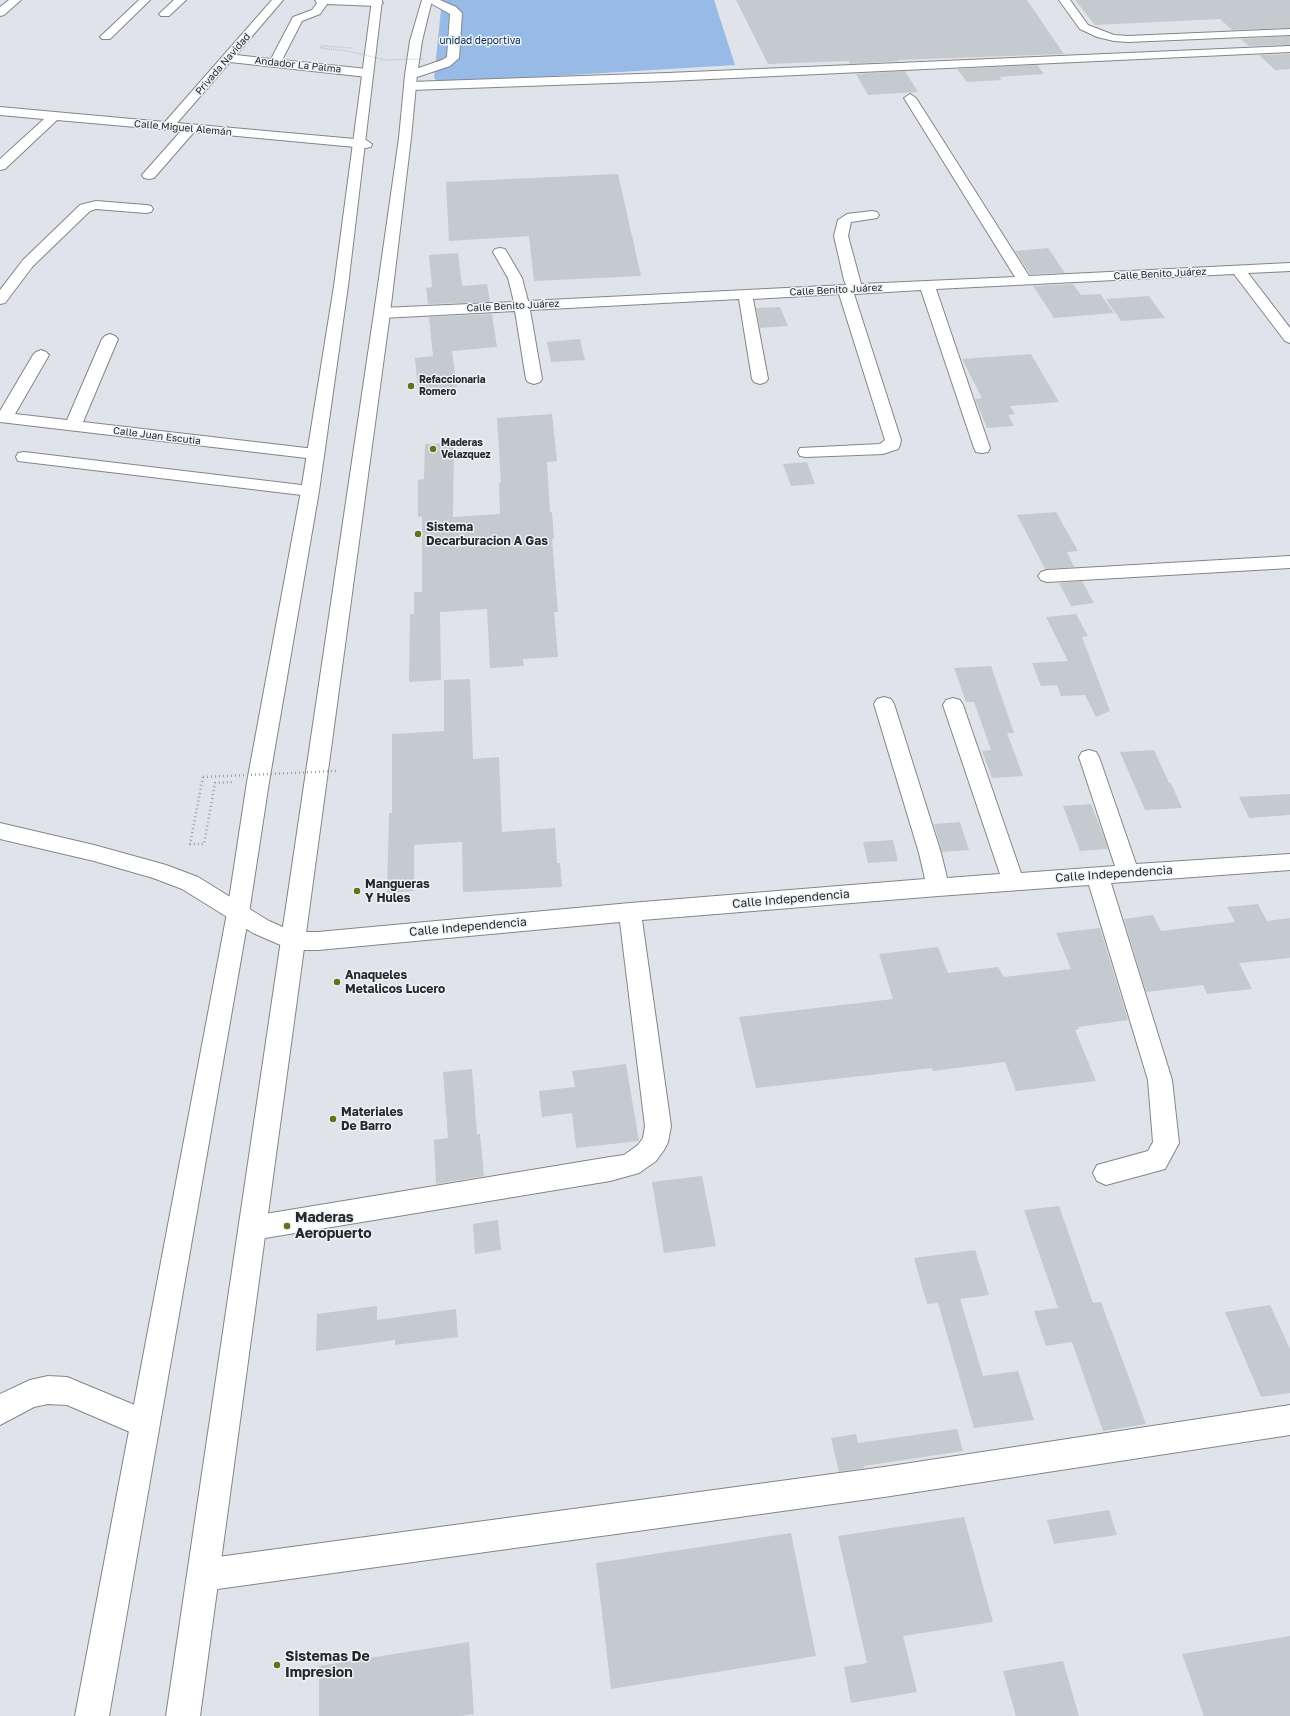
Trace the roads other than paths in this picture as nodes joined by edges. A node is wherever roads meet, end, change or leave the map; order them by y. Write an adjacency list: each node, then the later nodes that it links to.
1 (16, 0): 10 (street)
2 (145, 0): 13 (street)
3 (181, 0): 11 (street)
4 (278, 0): 16 (street, Privada Navidad)
5 (320, 0): 6 (street)
6 (324, 0): 8 (street); 17 (street)
7 (1064, 0): 12 (street)
8 (377, 2): 18 (street)
9 (425, 2): 19 (street); 19 (street)
10 (0, 13)
11 (165, 14)
12 (1290, 32)
13 (106, 37)
14 (1290, 49): 19 (street)
15 (382, 54): 25 (street)
16 (228, 58): 17 (street, Andador La Palma); 23 (street, Privada Navidad)
17 (275, 62): 18 (street, Andador La Palma)
18 (367, 72): 25 (street)
19 (410, 80): 39 (street)
20 (910, 98): 33 (street)
21 (0, 112): 22 (street, Calle Miguel Alemán)
22 (54, 116): 23 (street, Calle Miguel Alemán); 26 (street)
23 (167, 127): 24 (street, Calle Miguel Alemán)
24 (190, 129): 25 (street, Calle Miguel Alemán); 27 (street)
25 (361, 147): 49 (street)
26 (0, 166)
27 (149, 175)
28 (146, 209): 37 (street)
29 (872, 215): 35 (street)
30 (500, 252): 38 (street)
31 (1290, 267): 32 (street, Calle Benito Juárez)
32 (1238, 270): 33 (street, Calle Benito Juárez); 40 (street)
33 (1025, 281): 34 (street, Calle Benito Juárez)
34 (927, 286): 35 (street, Calle Benito Juárez); 47 (street)
35 (850, 289): 36 (street, Calle Benito Juárez); 48 (street)
36 (745, 294): 38 (street, Calle Benito Juárez); 44 (street)
37 (0, 300)
38 (522, 306): 39 (street, Calle Benito Juárez); 43 (street)
39 (382, 313): 65 (street)
40 (1290, 338)
41 (110, 339): 46 (street)
42 (41, 355): 45 (street)
43 (534, 379)
44 (760, 379)
45 (2, 417): 46 (street, Calle Juan Escutia)
46 (73, 426): 49 (street, Calle Juan Escutia)
47 (982, 448)
48 (806, 452)
49 (315, 454): 51 (street)
50 (24, 457): 51 (street)
51 (310, 491): 64 (street)
52 (1290, 562): 53 (street)
53 (1047, 576)
54 (884, 704): 62 (street)
55 (953, 705): 61 (street)
56 (1089, 757): 59 (street)
57 (0, 831): 64 (street)
58 (1290, 862): 59 (street, Calle Independencia)
59 (1128, 873): 60 (street, Calle Independencia)
60 (1097, 875): 61 (street, Calle Independencia); 66 (street)
61 (1013, 881): 62 (street, Calle Independencia)
62 (938, 887): 63 (street, Calle Independencia)
63 (630, 912): 65 (street, Calle Independencia); 67 (street)
64 (238, 913): 65 (street); 70 (street)
65 (292, 941): 67 (street)
66 (1106, 1173)
67 (253, 1228): 71 (street)
68 (0, 1410): 70 (street)
69 (1290, 1420): 71 (street)
70 (144, 1423): 72 (street)
71 (203, 1576): 73 (street)
72 (92, 1716)
73 (183, 1716)

